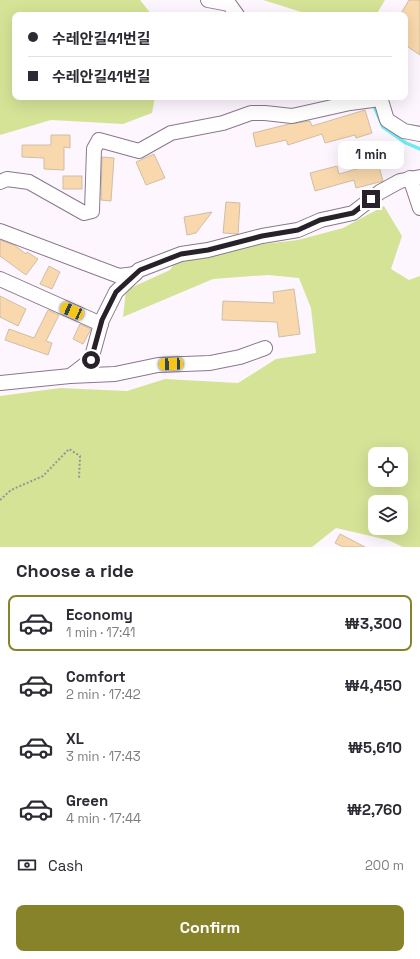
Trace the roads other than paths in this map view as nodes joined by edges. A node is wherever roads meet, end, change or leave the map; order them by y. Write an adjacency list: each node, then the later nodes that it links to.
1 (208, 0): 2 (lane)
2 (235, 12)
3 (368, 100): 7 (lane)
4 (381, 100): 5 (lane)
5 (420, 134)
6 (415, 177): 8 (lane); 10 (lane)
7 (0, 182)
8 (420, 210)
9 (0, 232): 10 (lane)
10 (135, 274): 12 (lane)
11 (0, 279): 12 (lane)
12 (101, 324): 14 (lane)
13 (265, 348): 14 (lane)
14 (70, 376): 15 (lane)
15 (0, 383)

